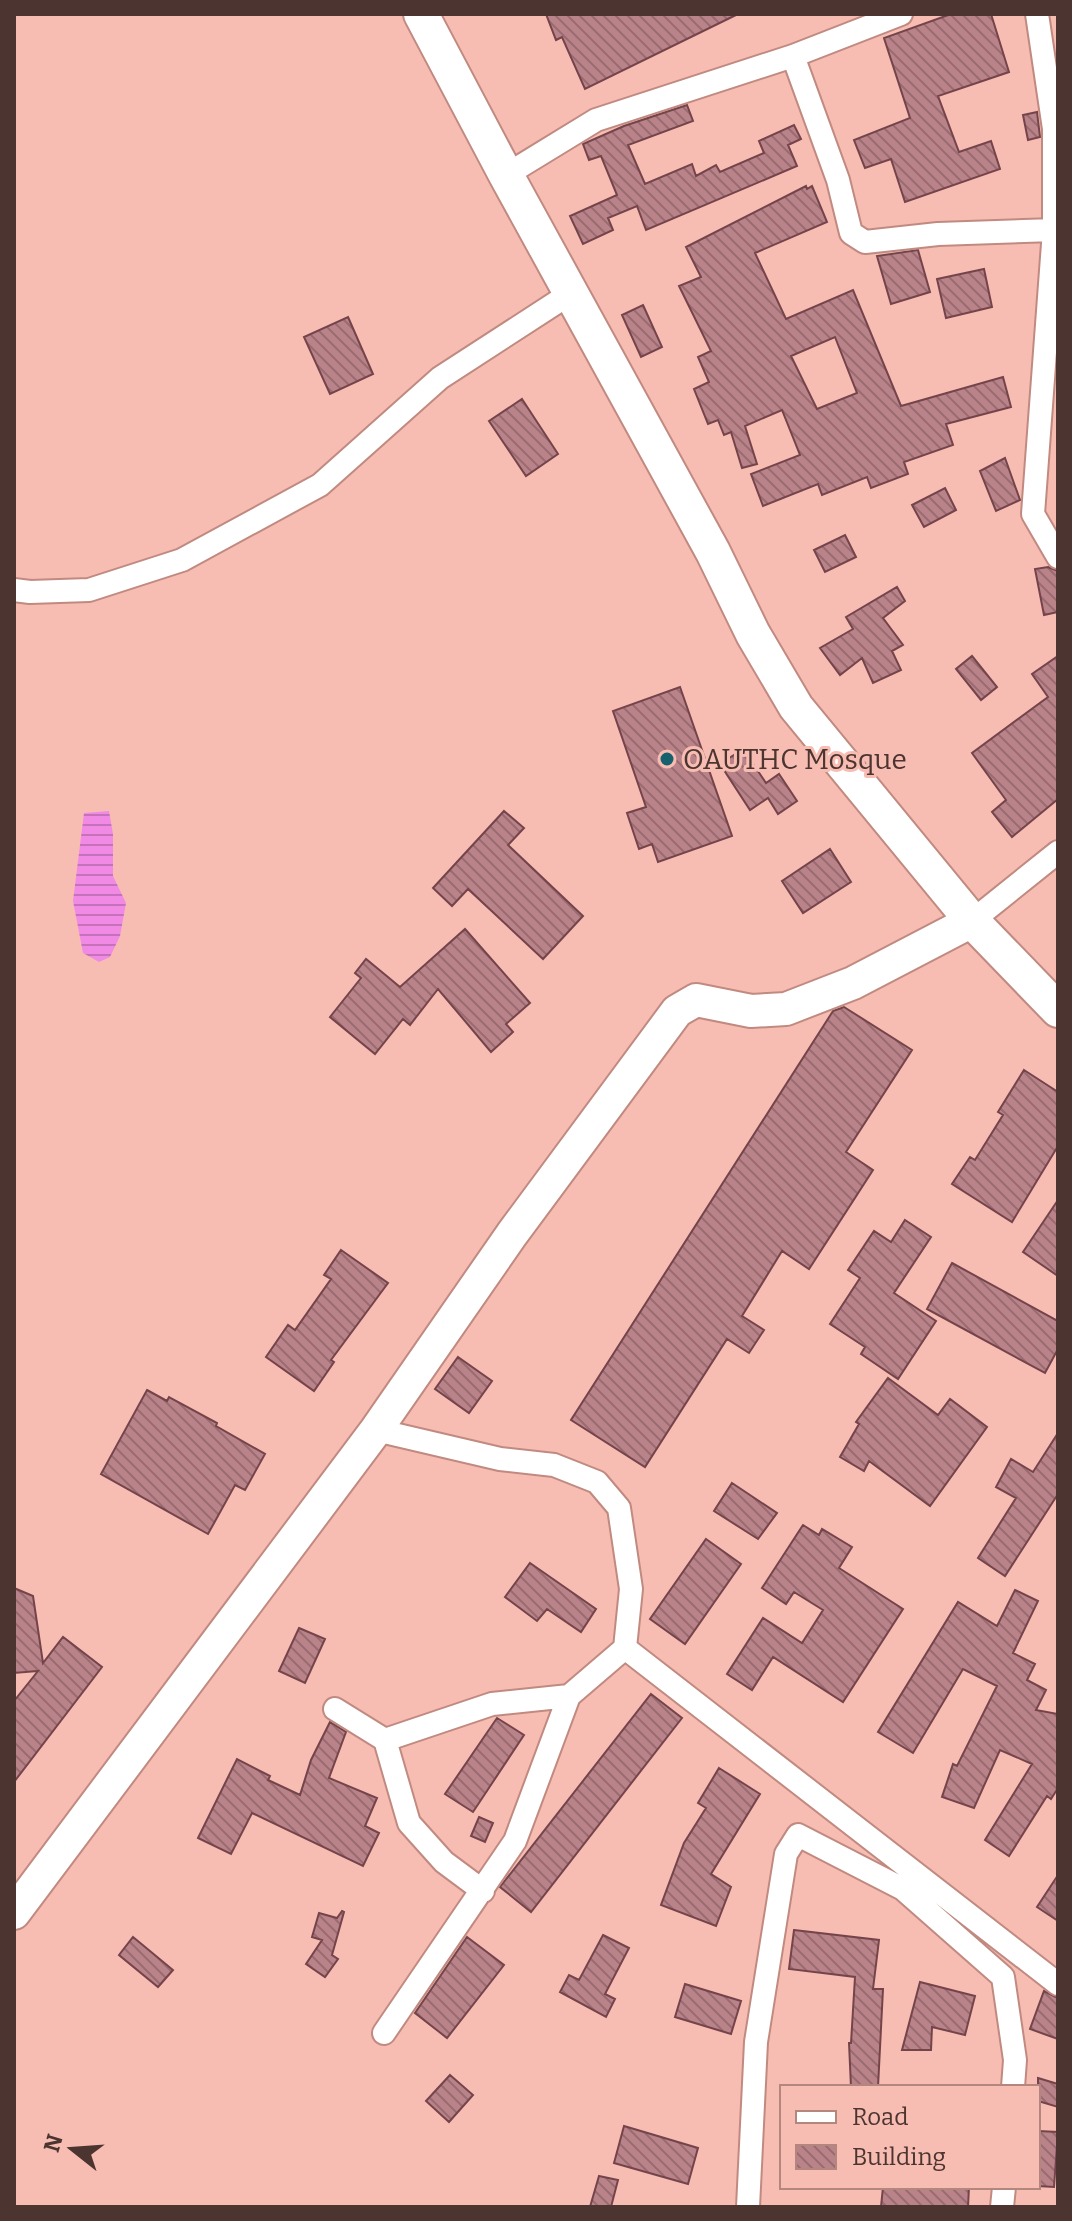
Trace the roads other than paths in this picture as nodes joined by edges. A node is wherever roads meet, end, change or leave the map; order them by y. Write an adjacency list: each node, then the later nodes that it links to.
1 (421, 14): 5 (main road)
2 (901, 14): 4 (street)
3 (1037, 14): 6 (street)
4 (793, 56): 5 (street); 6 (street)
5 (506, 175): 7 (main road)
6 (1054, 230): 8 (street)
7 (571, 293): 10 (street); 12 (main road)
8 (1048, 444): 9 (street)
9 (1058, 557)
10 (14, 590)
11 (1058, 852): 12 (street)
12 (972, 921): 13 (main road); 14 (street)
13 (1058, 1010)
14 (376, 1430): 15 (street); 20 (street)
15 (625, 1648): 16 (street); 21 (street)
16 (569, 1696): 18 (street); 19 (street)
17 (335, 1709): 18 (street)
18 (385, 1740): 19 (street)
19 (483, 1891): 22 (street)
20 (14, 1913)
21 (1058, 1984)
22 (384, 2033)
23 (1013, 2085): 24 (street)
24 (748, 2207)

